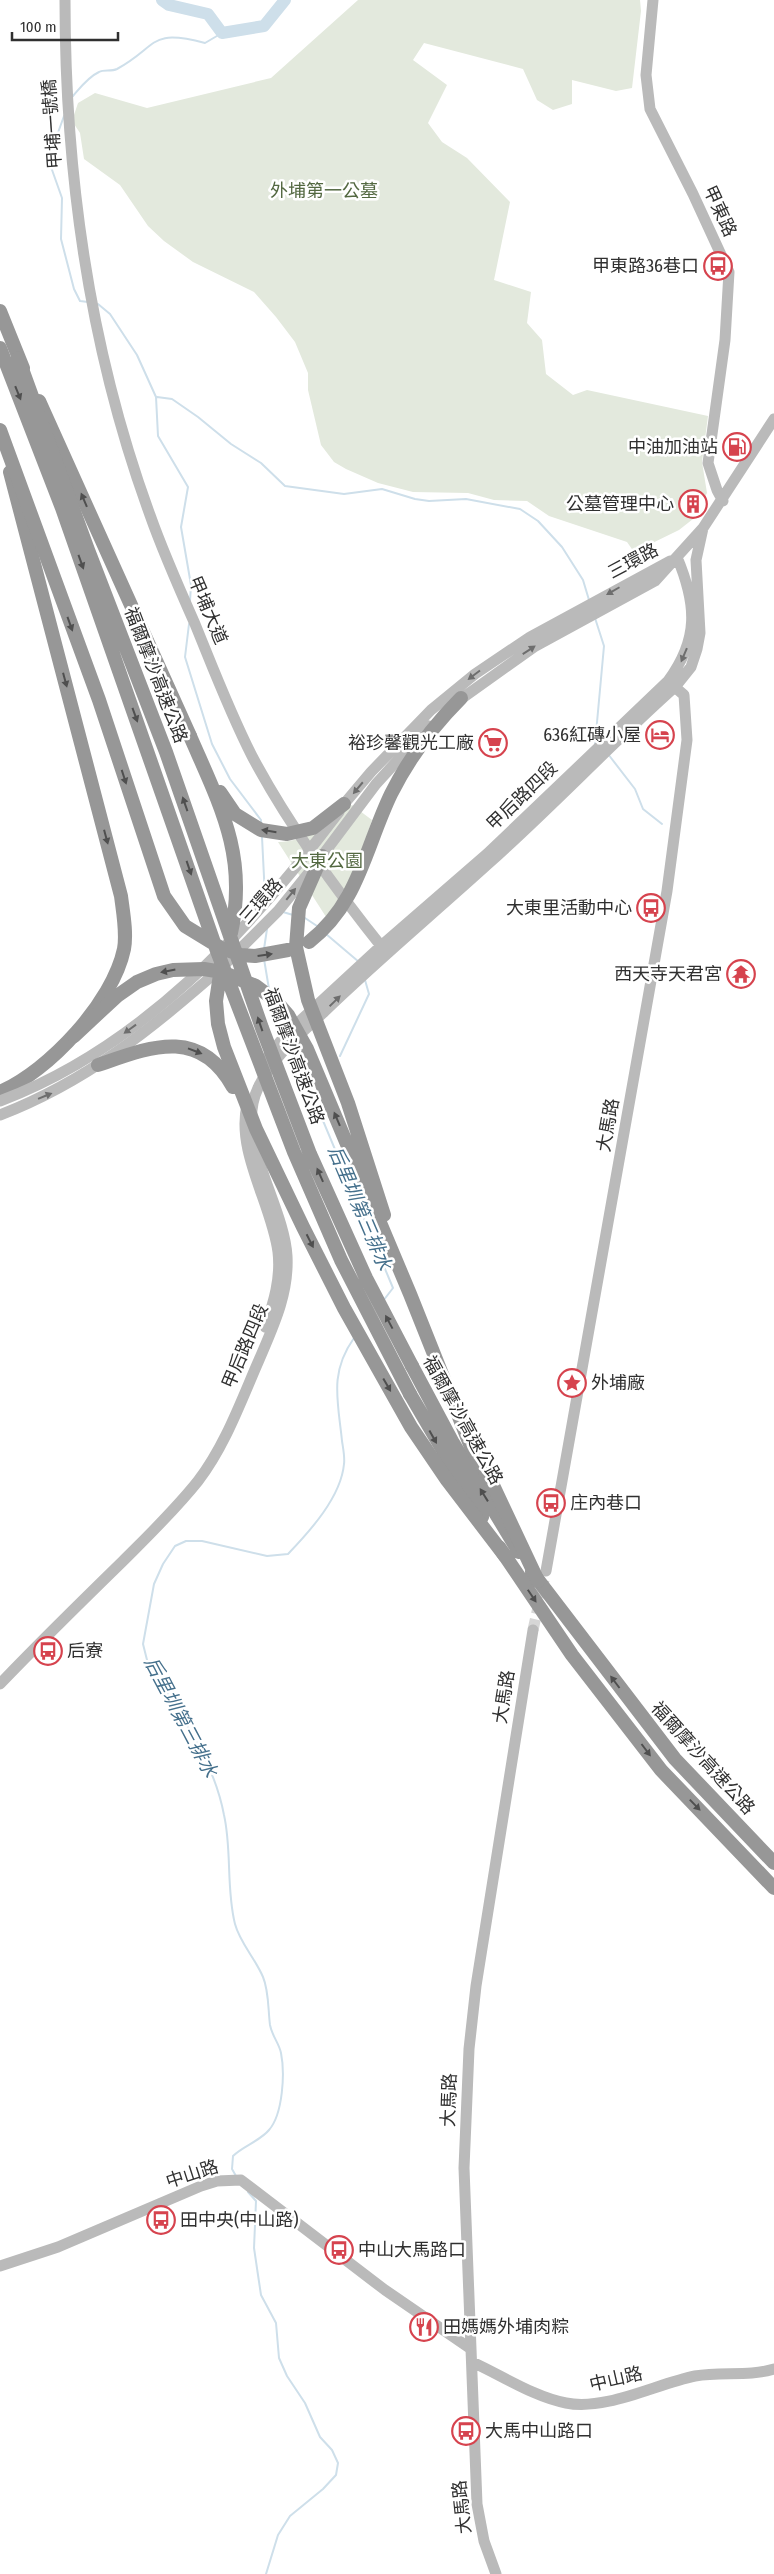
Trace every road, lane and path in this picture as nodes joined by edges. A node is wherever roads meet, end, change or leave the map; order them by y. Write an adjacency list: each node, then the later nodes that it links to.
1 (65, 0): 3 (street, 甲埔一號橋)
2 (653, 0): 9 (street, 甲東路)
3 (83, 244): 20 (street, 甲埔大道)
4 (0, 311): 6 (highway, 福爾摩沙高速公路)
5 (0, 348): 30 (highway, 福爾摩沙高速公路, one-way to 30, bridge)
6 (18, 358): 16 (highway, one-way to 6, bridge); 31 (highway, 福爾摩沙高速公路, one-way to 6, bridge)
7 (774, 419): 9 (street)
8 (0, 429): 15 (highway, one-way to 15, bridge); 23 (highway, one-way to 23, bridge)
9 (723, 500): 10 (street)
10 (703, 528): 11 (street); 13 (street, 甲后路四段)
11 (678, 557): 12 (street, 三環路); 13 (street); 14 (street, 甲后路四段, one-way to 14)
12 (659, 571): 15 (street, 三環路, one-way to 12); 17 (street, 三環路, one-way to 17)
13 (696, 581): 14 (street, 甲后路四段)
14 (671, 684): 20 (street, 甲后路四段); 31 (street, 大馬路)
15 (460, 698): 18 (street, 三環路, bridge)
16 (190, 736): 17 (highway, one-way to 16, bridge); 19 (highway, bridge)
17 (344, 804): 19 (street, 三環路, bridge)
18 (322, 856): 21 (street, 三環路, one-way to 18, bridge); 29 (highway, bridge)
19 (228, 944): 21 (street, bridge); 26 (street, 三環路, one-way to 26, bridge)
20 (383, 949): 22 (street, 甲后路四段)
21 (221, 968): 24 (street, 三環路, bridge); 28 (highway, bridge)
22 (357, 974): 33 (street, 甲后路四段); 34 (street, 甲后路四段, one-way to 22)
23 (74, 1036): 25 (highway); 29 (highway, one-way to 23, bridge)
24 (98, 1065): 27 (street, 三環路, one-way to 24); 28 (highway, one-way to 28, bridge)
25 (0, 1092)
26 (0, 1101)
27 (0, 1115)
28 (256, 1129): 30 (highway, one-way to 30, bridge)
29 (410, 1294): 31 (highway, bridge)
30 (505, 1556): 36 (highway, 福爾摩沙高速公路, one-way to 36)
31 (542, 1576): 35 (highway, 福爾摩沙高速公路, one-way to 31)
32 (534, 1630): 38 (street, 大馬路)
33 (0, 1674)
34 (0, 1684)
35 (774, 1863)
36 (774, 1888)
37 (0, 2266): 38 (street, 中山路)
38 (471, 2349): 39 (street, 大馬路)
39 (472, 2362): 40 (street, 中山路); 41 (street, 大馬路)
40 (774, 2370)
41 (496, 2574)

